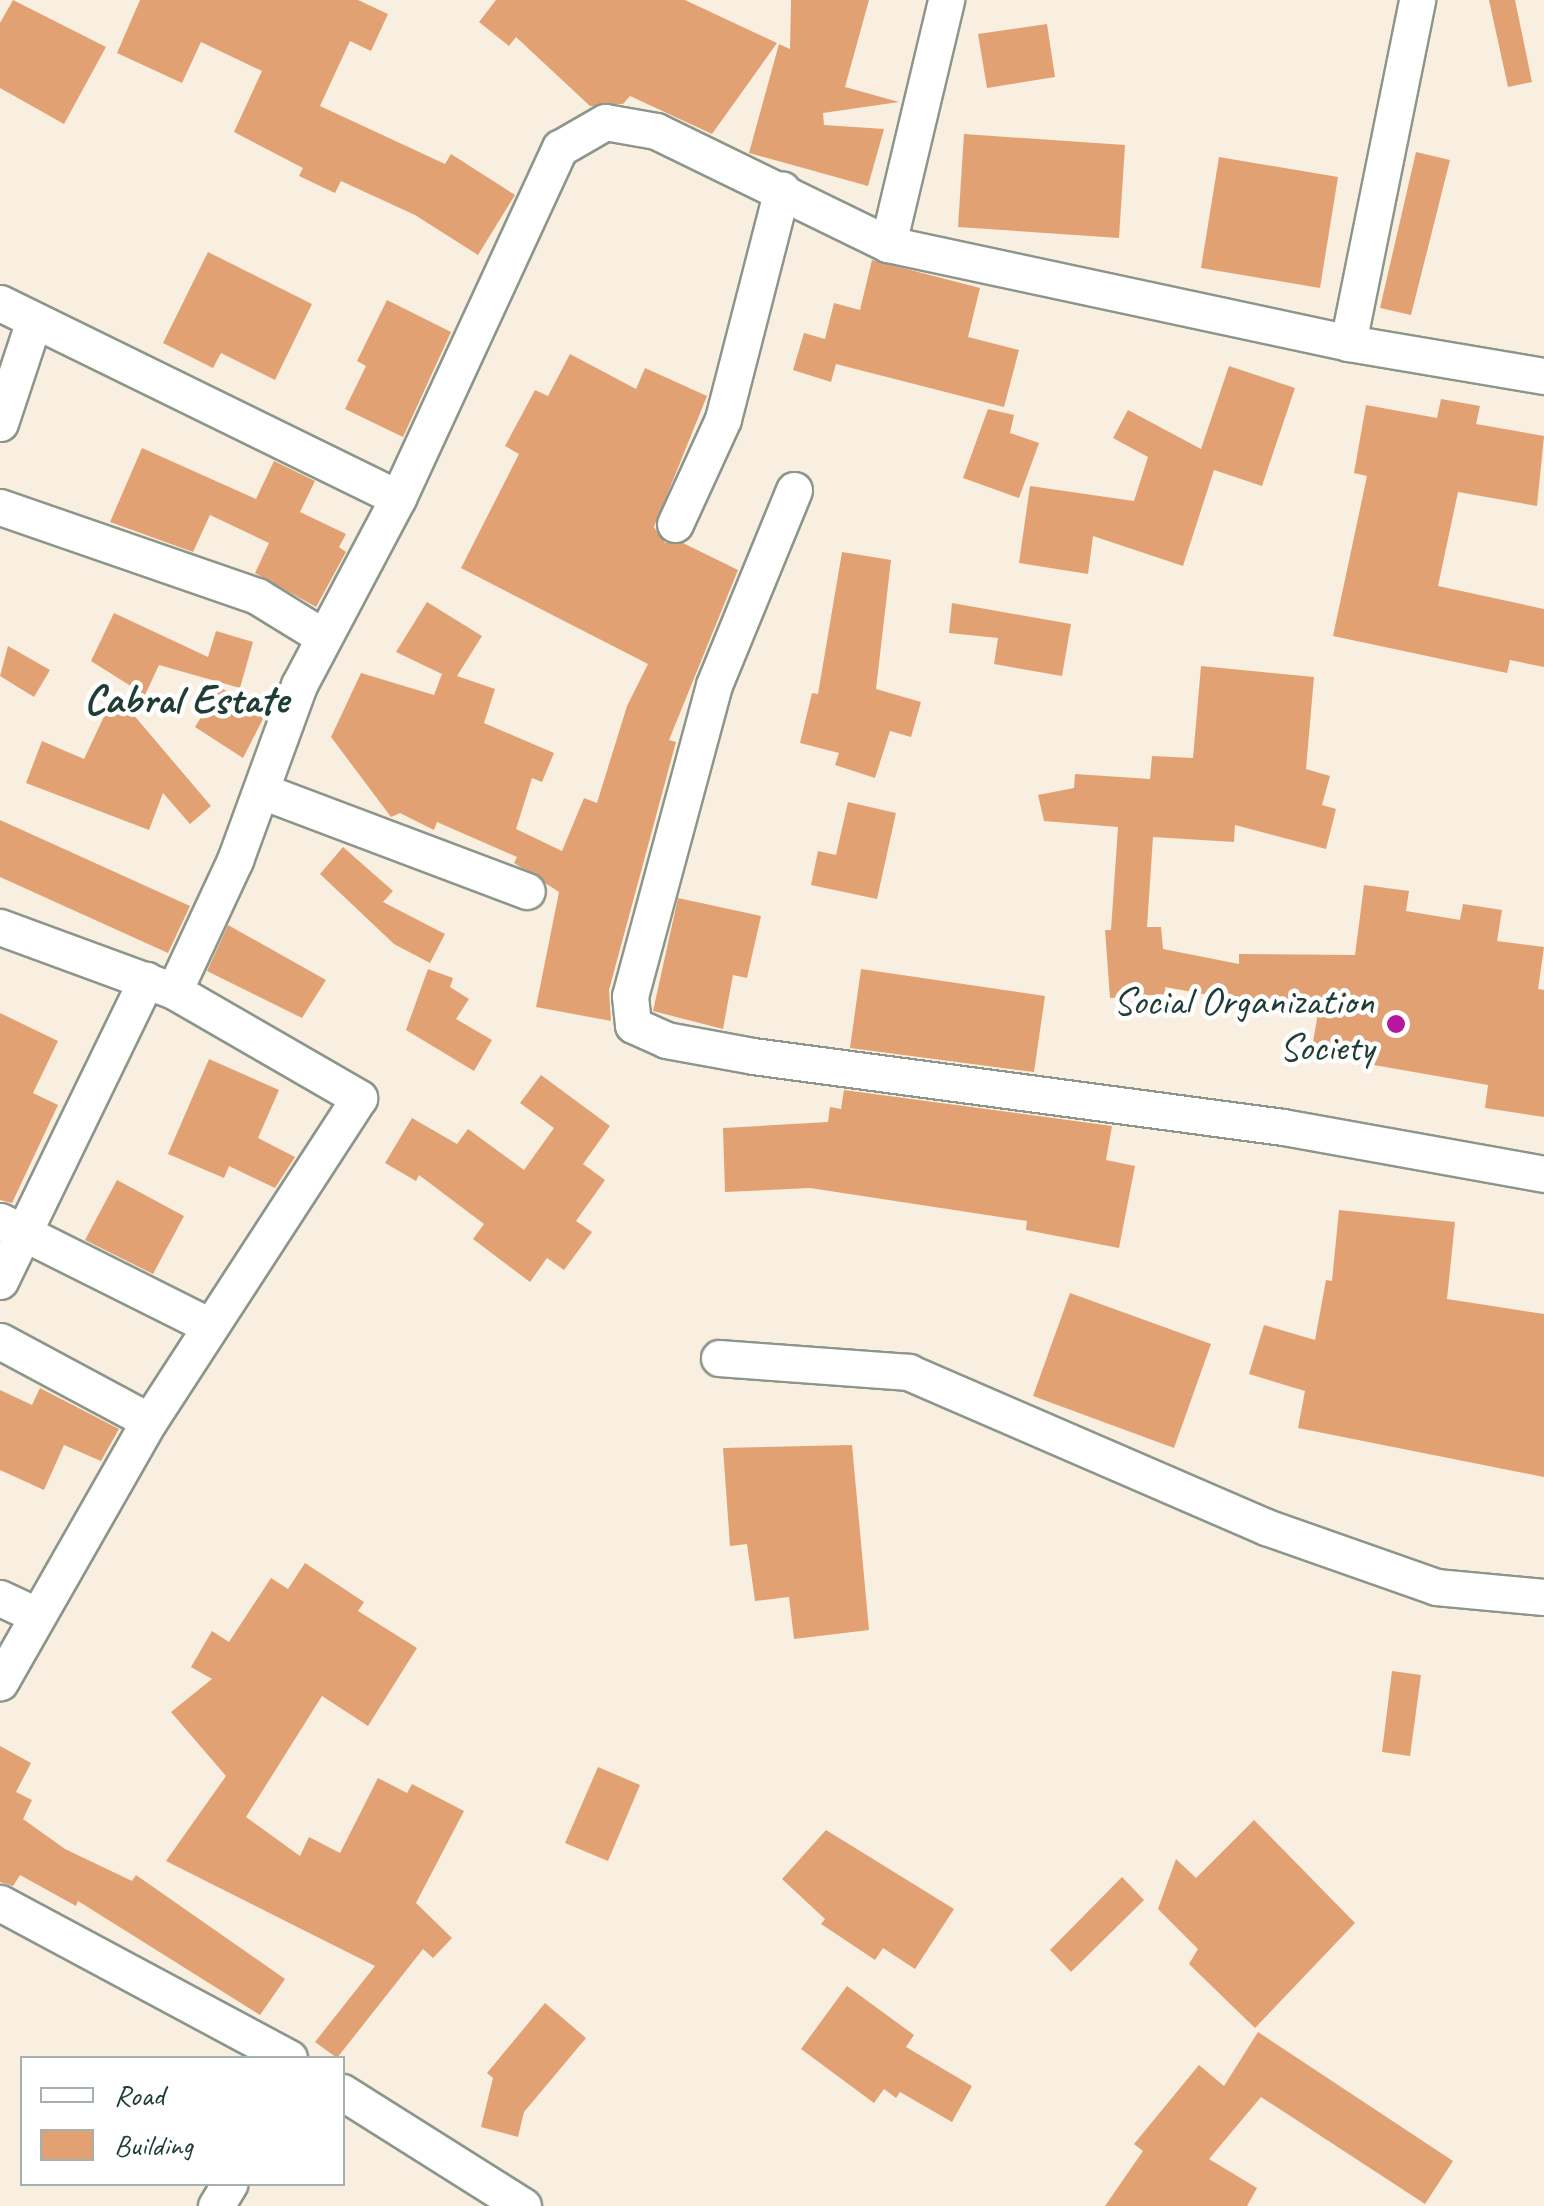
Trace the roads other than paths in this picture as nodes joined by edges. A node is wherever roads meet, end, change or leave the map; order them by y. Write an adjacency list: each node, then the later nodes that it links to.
1 (946, 0): 4 (street)
2 (1417, 0): 7 (street)
3 (782, 189): 4 (street); 11 (street); 13 (street)
4 (888, 244): 7 (street)
5 (0, 303): 6 (street)
6 (34, 320): 9 (street); 11 (street)
7 (1348, 343): 8 (street)
8 (1544, 376)
9 (0, 423)
10 (794, 490): 19 (street)
11 (398, 498): 14 (street)
12 (0, 507): 14 (street)
13 (676, 524)
14 (322, 636): 15 (street)
15 (262, 791): 16 (street); 18 (street)
16 (527, 891)
17 (0, 927): 18 (street)
18 (160, 986): 20 (street); 22 (street)
19 (1544, 1174)
20 (12, 1227): 21 (street); 22 (street)
21 (0, 1281)
22 (210, 1326): 25 (street)
23 (0, 1341): 25 (street)
24 (719, 1358): 26 (street)
25 (149, 1421): 28 (street)
26 (1544, 1597)
27 (0, 1598): 28 (street)
28 (34, 1614): 29 (street)
29 (0, 1682)
30 (0, 1904): 31 (street)
31 (285, 2056)
32 (345, 2094): 33 (street)
33 (523, 2206)

